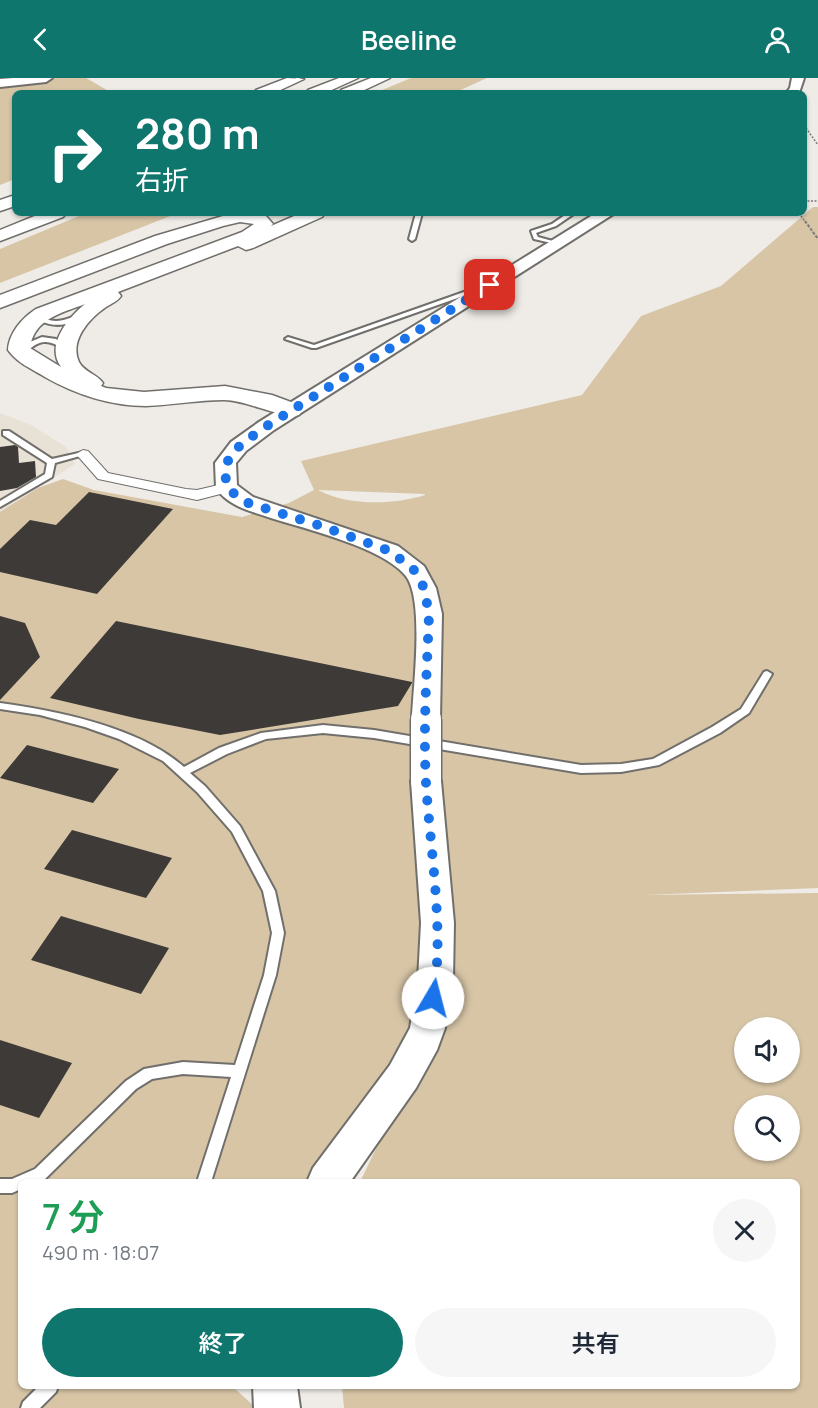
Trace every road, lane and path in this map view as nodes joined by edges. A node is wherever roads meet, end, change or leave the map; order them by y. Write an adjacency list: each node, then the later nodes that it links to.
1 (46, 78): 5 (street)
2 (298, 78): 6 (highway)
3 (351, 78): 7 (highway)
4 (383, 78): 8 (highway)
5 (0, 83)
6 (268, 90)
7 (321, 90)
8 (353, 90)
9 (807, 130): 10 (path)
10 (818, 146)
11 (50, 216): 18 (highway)
12 (221, 216): 21 (highway)
13 (310, 216): 26 (highway)
14 (418, 216): 19 (lane)
15 (568, 216): 22 (lane)
16 (602, 216): 22 (street)
17 (801, 216): 20 (path)
18 (0, 236)
19 (412, 238)
20 (818, 239)
21 (161, 240): 24 (highway); 25 (highway)
22 (558, 244): 23 (street)
23 (490, 285): 27 (lane); 30 (street)
24 (0, 302)
25 (43, 313): 26 (lane); 29 (highway)
26 (84, 315): 28 (highway)
27 (288, 339)
28 (65, 348): 29 (lane); 30 (highway)
29 (22, 354): 30 (highway)
30 (297, 406): 34 (street)
31 (6, 433): 33 (lane)
32 (83, 454): 33 (lane); 34 (street)
33 (51, 462): 35 (lane)
34 (227, 488): 42 (street, bridge)
35 (0, 505)
36 (767, 674): 38 (lane)
37 (0, 706): 38 (lane)
38 (183, 772): 39 (lane)
39 (240, 1071): 40 (lane); 41 (lane)
40 (28, 1179)
41 (205, 1179)
42 (329, 1179)
43 (18, 1183): 44 (lane)
44 (0, 1186)
45 (47, 1389): 47 (lane)
46 (275, 1389): 48 (street)
47 (29, 1408)
48 (277, 1408)

